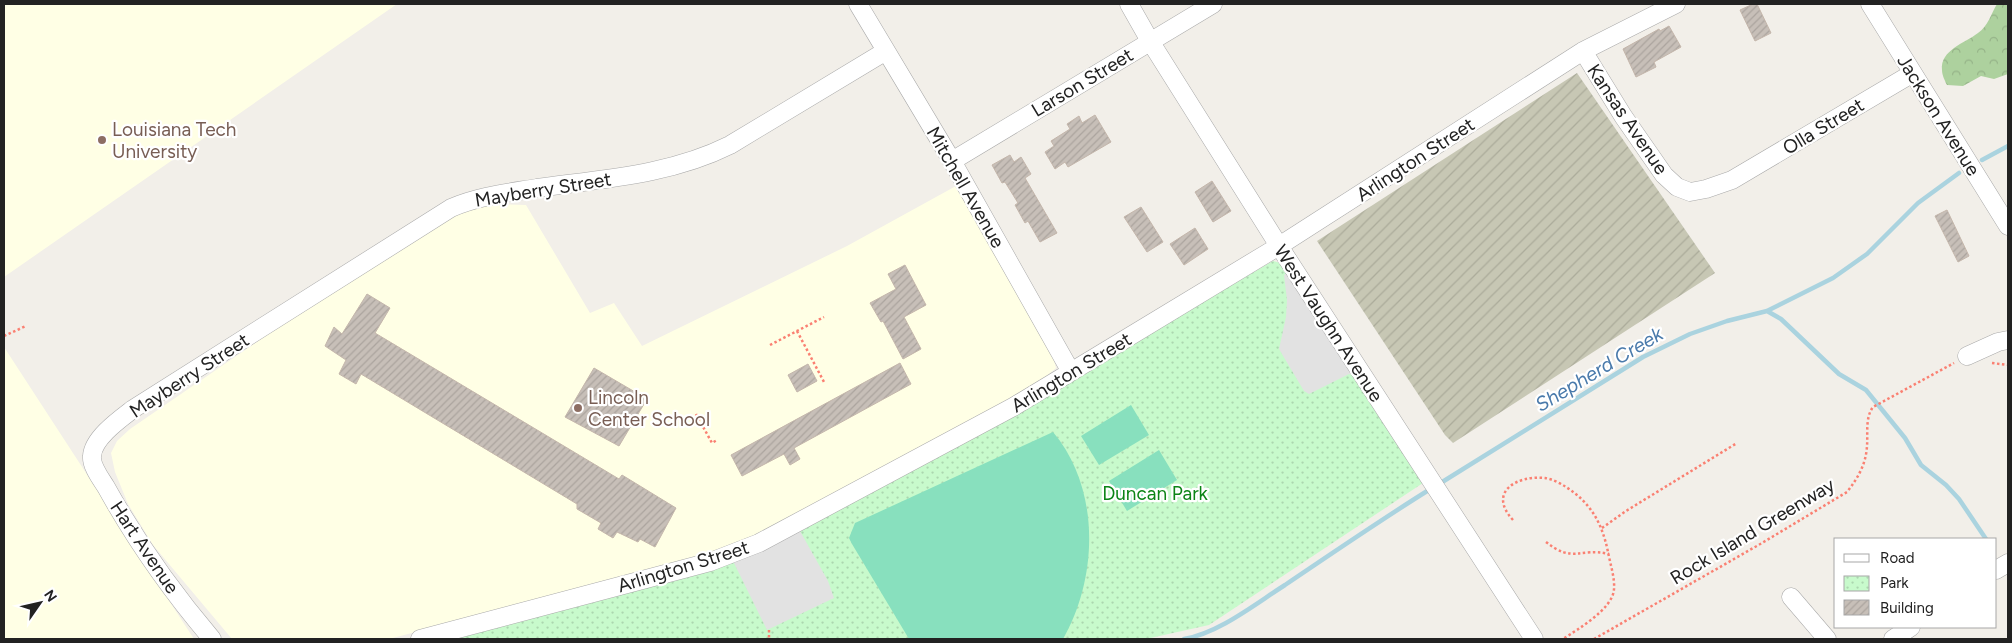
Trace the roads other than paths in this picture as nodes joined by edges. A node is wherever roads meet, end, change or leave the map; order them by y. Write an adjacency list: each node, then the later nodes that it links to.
1 (858, 4): 7 (street, Mitchell Avenue)
2 (1129, 4): 6 (street, West Vaughn Avenue)
3 (1213, 4): 6 (street, Larson Street)
4 (1676, 4): 8 (street, Arlington Street)
5 (1870, 4): 9 (street, Jackson Avenue)
6 (1150, 41): 10 (street, Larson Street); 13 (street, West Vaughn Avenue)
7 (886, 51): 10 (street, Mitchell Avenue); 17 (street, Mayberry Street)
8 (1583, 51): 11 (street, Kansas Avenue); 13 (street, Arlington Street)
9 (1913, 72): 11 (street, Olla Street); 12 (street, Jackson Avenue)
10 (952, 161): 16 (street, Mitchell Avenue)
11 (1732, 180)
12 (2008, 226)
13 (1280, 246): 16 (street, Arlington Street); 24 (street, West Vaughn Avenue)
14 (2008, 340): 15 (street)
15 (1967, 356)
16 (1071, 372): 23 (street, Arlington Street)
17 (94, 448): 22 (street, Hart Avenue)
18 (2008, 563): 19 (street)
19 (1997, 569)
20 (1791, 597): 25 (street)
21 (1910, 628): 26 (street)
22 (212, 639)
23 (420, 639)
24 (1534, 639)
25 (1827, 639)
26 (1893, 639)

